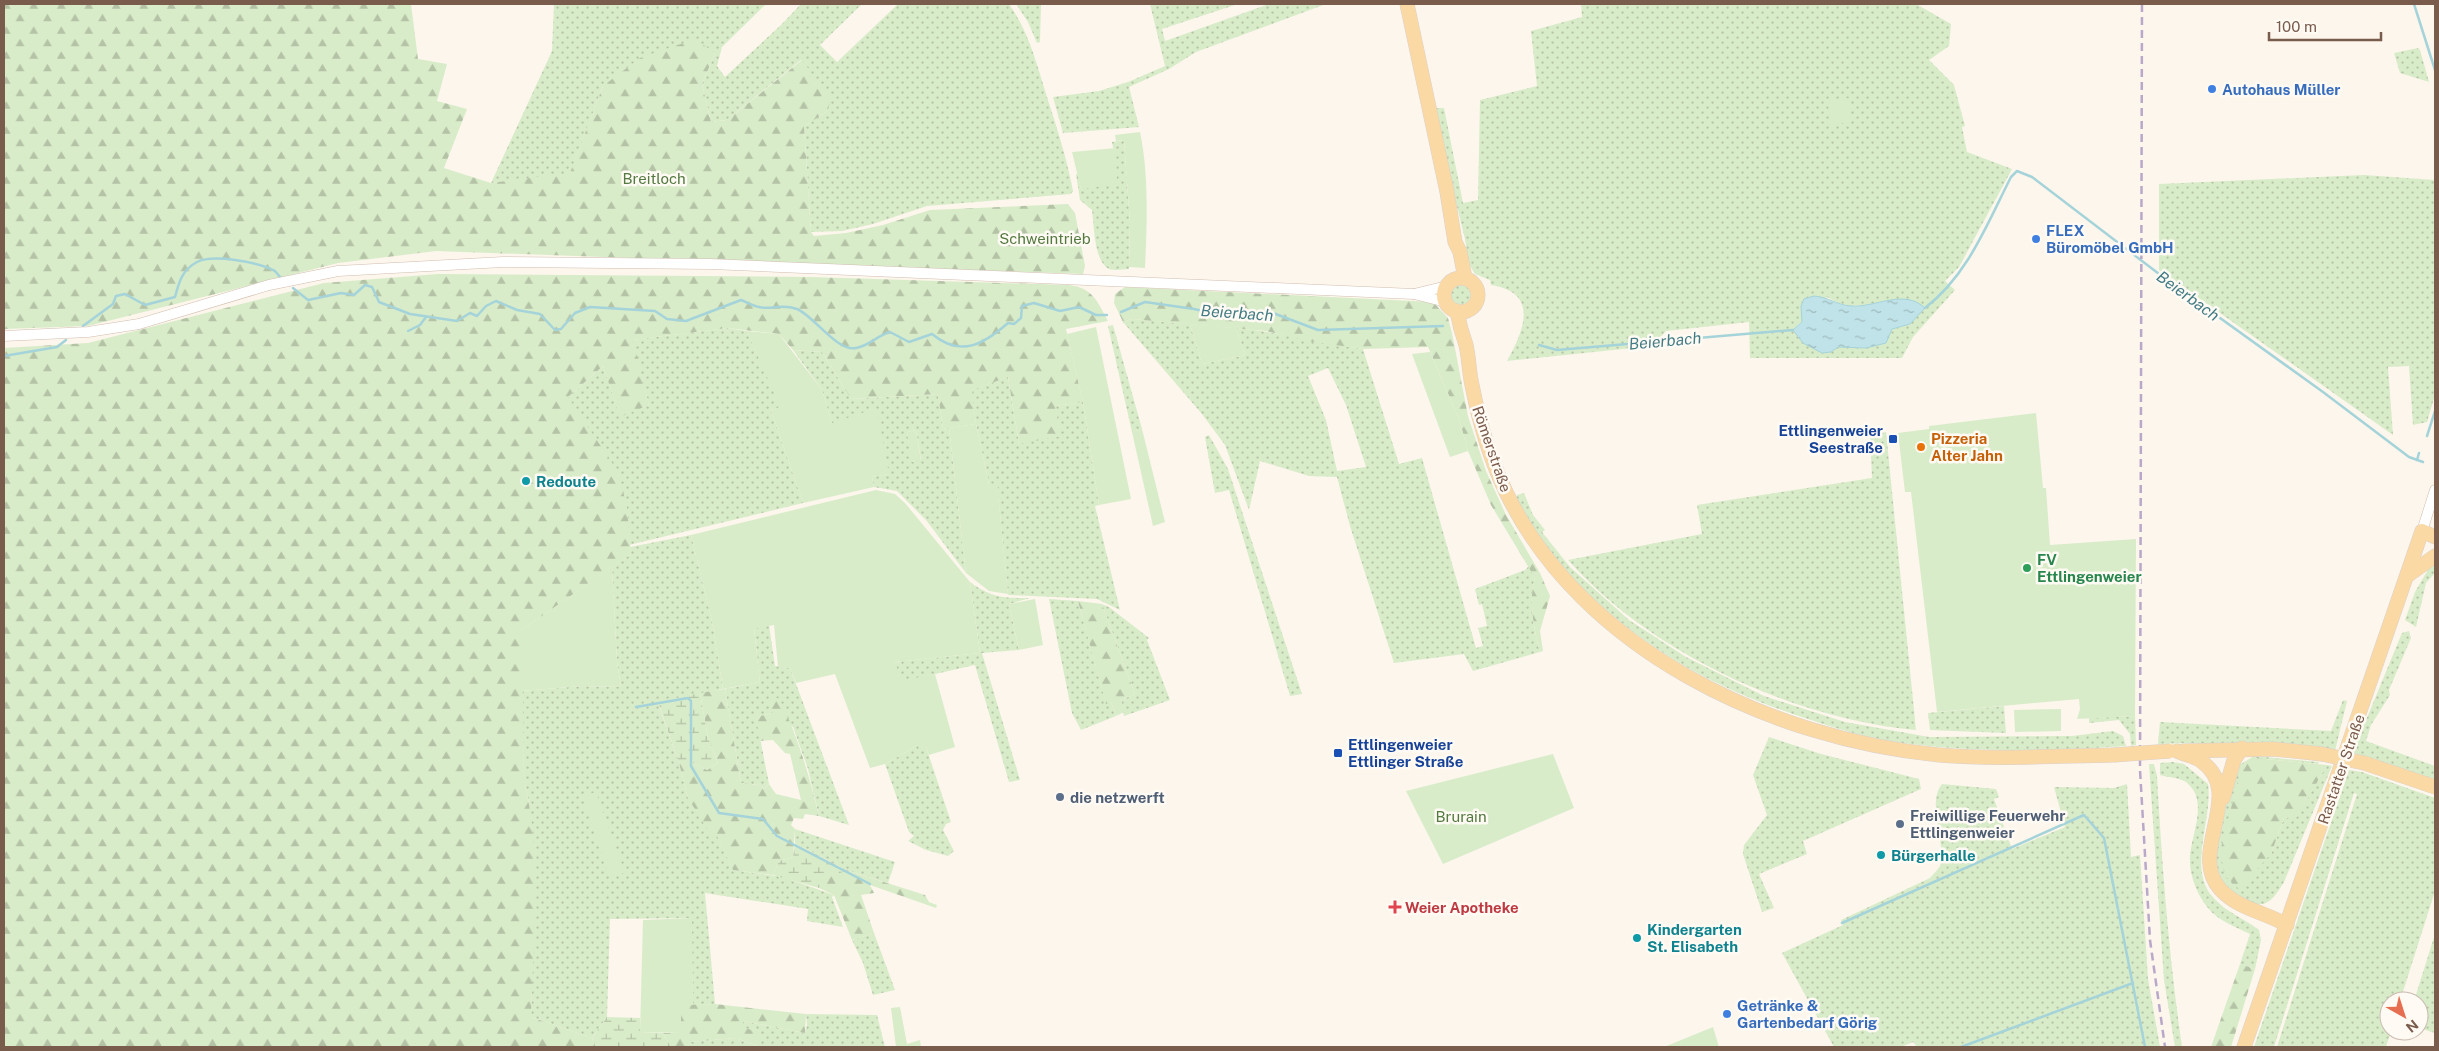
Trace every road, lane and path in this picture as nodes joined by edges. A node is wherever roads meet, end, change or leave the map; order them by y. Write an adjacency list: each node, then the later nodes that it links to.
1 (1407, 4): 2 (main road)
2 (1455, 281): 3 (street); 4 (main road); 5 (main road)
3 (1414, 294): 4 (street); 6 (street)
4 (1446, 302): 5 (main road)
5 (1463, 310): 14 (main road, Römerstraße, bridge)
6 (4, 336)
7 (2435, 490): 8 (street, Rastatter Straße)
8 (2421, 534): 9 (main road); 10 (main road); 12 (main road, Rastatter Straße)
9 (2435, 537)
10 (2435, 548)
11 (2435, 556): 12 (main road)
12 (2407, 576): 17 (main road, Rastatter Straße)
13 (2242, 748): 14 (main road, Römerstraße); 15 (main road, Römerstraße, bridge); 16 (main road)
14 (2173, 751): 16 (main road)
15 (2435, 787)
16 (2219, 808): 17 (main road)
17 (2287, 925): 18 (main road, Rastatter Straße)
18 (2244, 1047)

